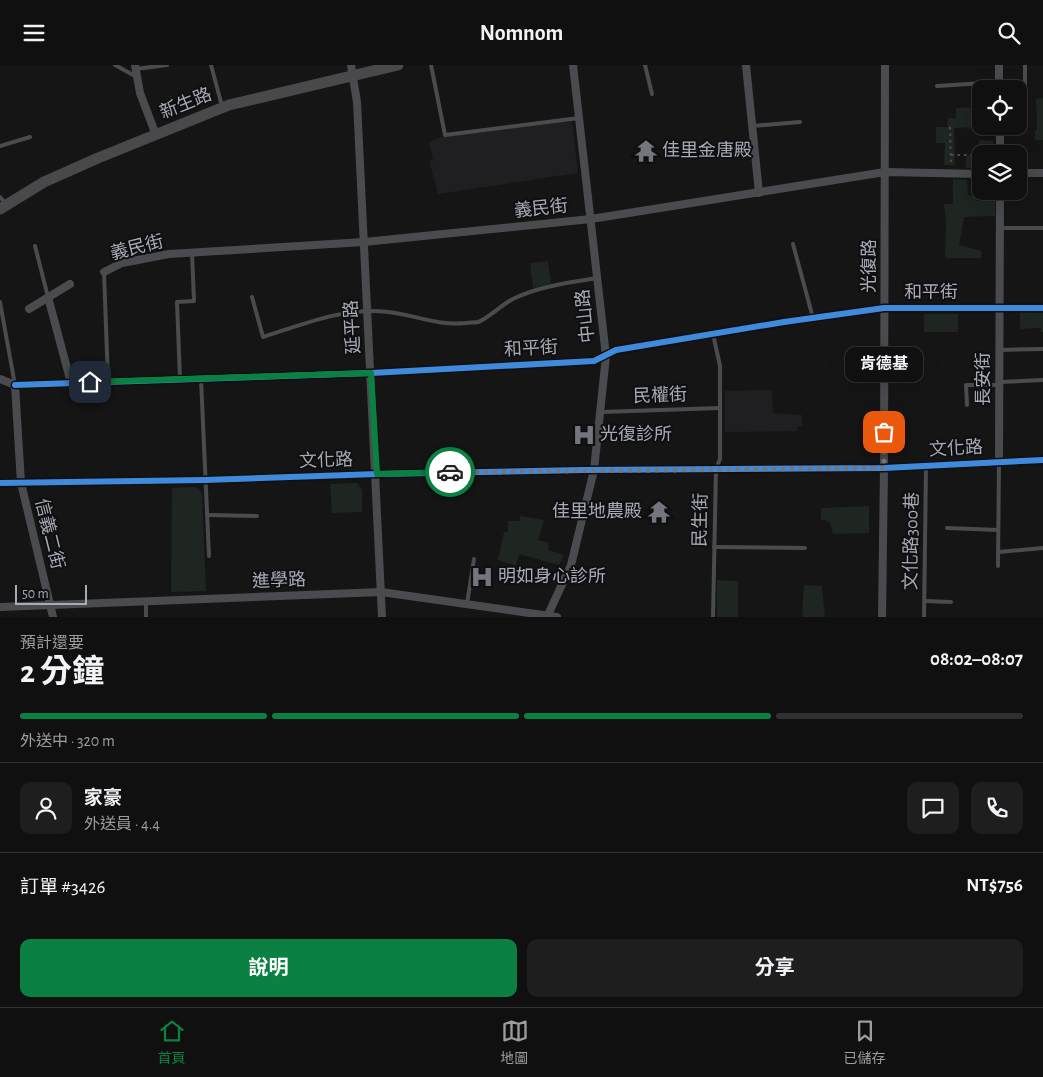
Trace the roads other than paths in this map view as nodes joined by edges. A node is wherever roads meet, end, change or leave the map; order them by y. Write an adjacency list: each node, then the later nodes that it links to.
1 (115, 65): 13 (lane)
2 (167, 65): 13 (lane)
3 (211, 65): 19 (lane)
4 (398, 65): 12 (main road, 新生路)
5 (431, 65): 20 (lane)
6 (574, 65): 20 (street, 中山路)
7 (645, 65): 18 (lane)
8 (746, 65): 22 (street)
9 (884, 65): 26 (street, 光復路)
10 (999, 65): 14 (street)
11 (1025, 65): 15 (lane)
12 (352, 70): 19 (main road, 新生路); 36 (street, 延平路)
13 (136, 71): 23 (street)
14 (1000, 80)
15 (1025, 80)
16 (937, 86): 17 (lane)
17 (972, 86)
18 (652, 94)
19 (223, 107): 23 (main road, 新生路)
20 (579, 118): 33 (street, 中山路)
21 (800, 122): 22 (lane)
22 (752, 126): 30 (street)
23 (156, 135): 32 (main road, 新生路)
24 (30, 137): 25 (lane)
25 (0, 146)
26 (885, 172): 29 (street, 義民街); 30 (street, 義民街); 46 (street, 光復路)
27 (1027, 173): 28 (street)
28 (1043, 173)
29 (972, 174)
30 (759, 193): 33 (street, 義民街)
31 (1000, 200): 34 (street, 長安街)
32 (2, 203)
33 (591, 219): 36 (street, 義民街); 41 (street, 中山路)
34 (1000, 228): 35 (lane); 47 (street, 長安街)
35 (1043, 228)
36 (364, 242): 39 (street, 義民街); 50 (street, 延平路)
37 (793, 244): 51 (lane)
38 (36, 246): 43 (lane)
39 (192, 252): 40 (street, 義民街); 58 (lane)
40 (104, 272): 61 (lane)
41 (597, 278): 50 (lane); 55 (street, 中山路)
42 (70, 284): 43 (street)
43 (48, 297): 49 (street); 62 (street)
44 (252, 297): 50 (lane)
45 (0, 302): 64 (lane)
46 (884, 307): 47 (street, 和平街); 51 (street, 和平街); 71 (street, 光復路)
47 (1000, 308): 48 (street, 和平街); 54 (street, 長安街)
48 (1043, 308)
49 (29, 309)
50 (368, 311): 56 (street, 延平路)
51 (813, 318): 52 (street, 和平街)
52 (713, 334): 55 (street, 和平街); 66 (lane, 民生街)
53 (1043, 349): 54 (lane)
54 (999, 350): 63 (street, 長安街)
55 (606, 356): 56 (street, 和平街); 67 (street, 中山路)
56 (371, 373): 59 (street, 和平街); 74 (street, 延平路)
57 (0, 379): 64 (street)
58 (180, 379): 59 (street, 和平街); 61 (street, 和平街)
59 (201, 379): 75 (lane)
60 (1043, 380): 63 (lane)
61 (108, 381): 62 (street, 和平街)
62 (71, 383): 64 (street, 和平街)
63 (999, 384): 65 (lane); 69 (street, 長安街)
64 (15, 385): 77 (street, 信義二街)
65 (967, 405)
66 (720, 408): 67 (lane, 民權街); 72 (lane, 民生街)
67 (601, 412): 73 (street, 中山路)
68 (1043, 460): 69 (street, 文化路)
69 (999, 462): 70 (street, 文化路); 81 (lane, 長安街)
70 (926, 465): 71 (street, 文化路); 91 (lane, 文化路300巷)
71 (884, 468): 72 (street, 文化路); 102 (street, 光復路)
72 (716, 469): 73 (street, 文化路); 82 (lane, 民生街)
73 (594, 470): 74 (street, 文化路); 96 (street, 中山路)
74 (377, 474): 75 (street, 文化路); 89 (street, 延平路)
75 (205, 480): 77 (street, 文化路); 78 (lane)
76 (0, 483): 77 (street, 文化路)
77 (21, 483): 93 (street, 信義二街)
78 (207, 515): 79 (lane); 86 (lane)
79 (257, 516)
80 (947, 528): 81 (lane)
81 (998, 530): 85 (lane, 長安街)
82 (714, 547): 83 (lane); 101 (lane, 民生街)
83 (805, 548)
84 (1043, 548): 85 (lane)
85 (998, 552): 88 (lane, 長安街)
86 (209, 556)
87 (474, 559): 94 (lane)
88 (998, 566)
89 (381, 592): 90 (street, 進學路); 94 (street, 進學路); 99 (street, 延平路)
90 (146, 601): 93 (street, 進學路); 98 (lane)
91 (924, 601): 92 (lane); 103 (lane, 文化路300巷)
92 (951, 602)
93 (51, 604): 95 (street, 進學路); 97 (street, 信義二街)
94 (467, 604): 96 (street, 進學路)
95 (0, 607)
96 (548, 616): 100 (street, 進學路)
97 (53, 617)
98 (146, 617)
99 (382, 617)
100 (557, 617)
101 (713, 617)
102 (882, 617)
103 (924, 617)

